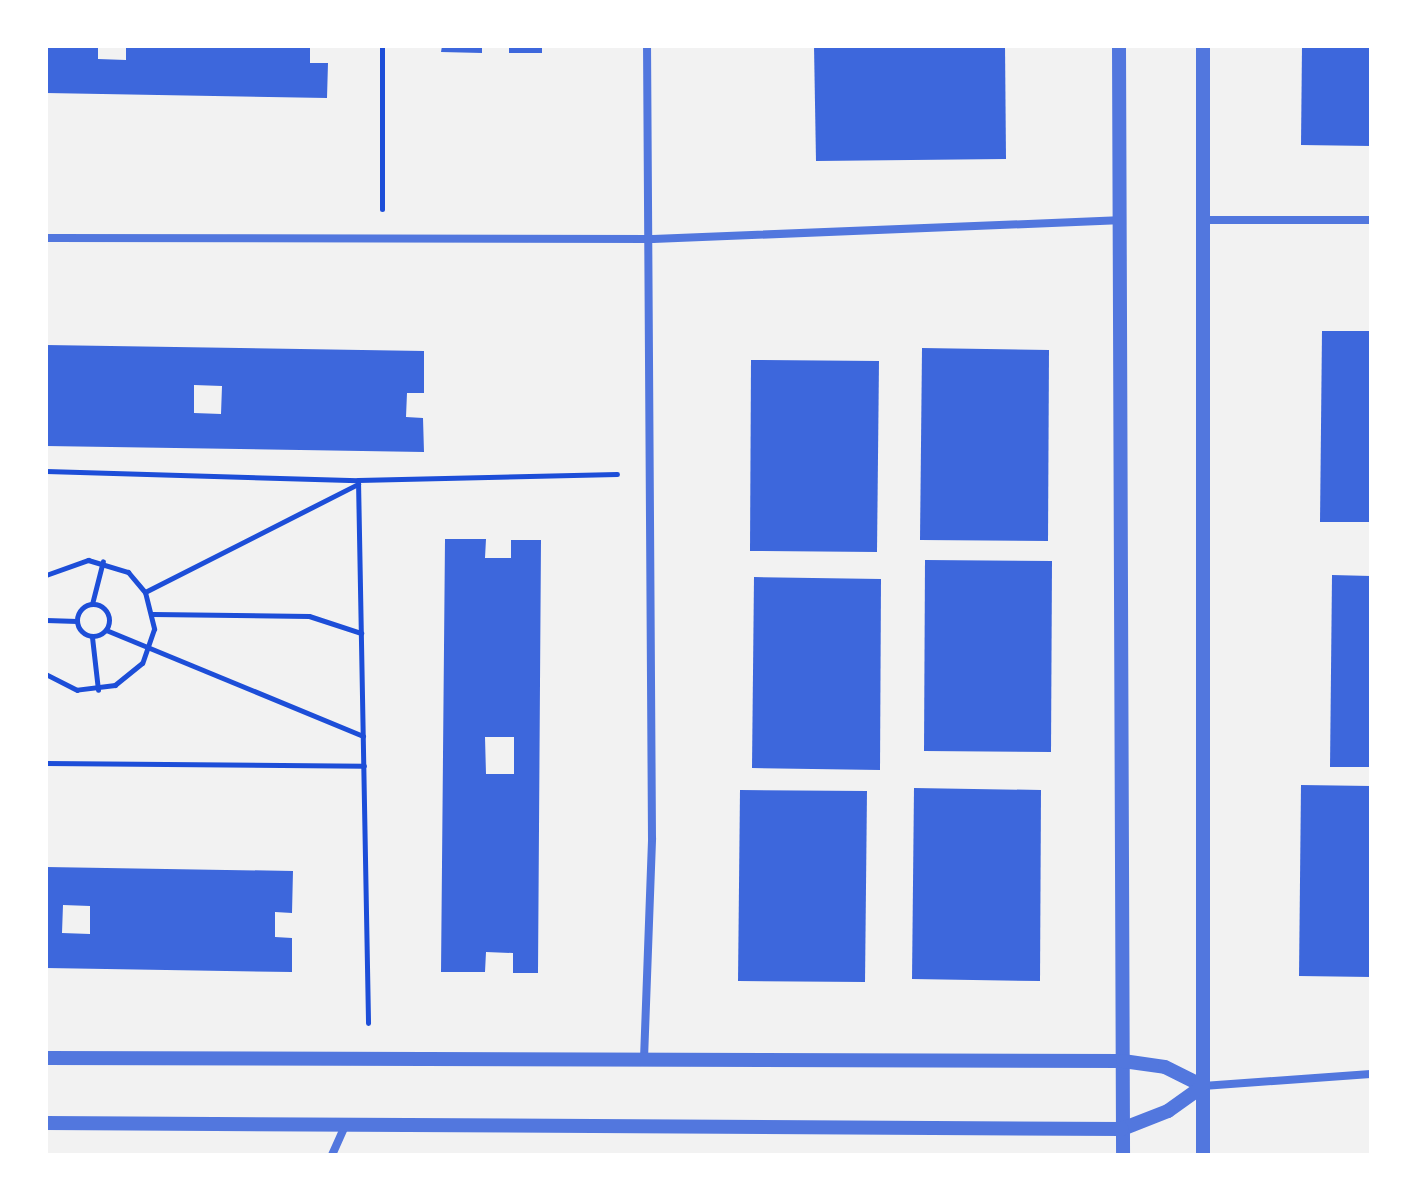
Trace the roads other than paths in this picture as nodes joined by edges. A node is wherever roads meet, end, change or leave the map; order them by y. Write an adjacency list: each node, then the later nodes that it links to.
1 (647, 46): 8 (street)
2 (1119, 46): 4 (street)
3 (1203, 46): 5 (street)
4 (1118, 220): 8 (street); 11 (street)
5 (1203, 220): 6 (street); 13 (street)
6 (1371, 220)
7 (46, 238): 8 (street)
8 (653, 239): 10 (street)
9 (46, 1058): 10 (street)
10 (644, 1059): 11 (street)
11 (1123, 1061): 13 (street); 16 (street)
12 (1371, 1074): 13 (street)
13 (1203, 1086): 16 (street); 19 (street)
14 (46, 1123): 15 (street)
15 (345, 1126): 16 (street); 17 (street)
16 (1122, 1129): 18 (street)
17 (332, 1155)
18 (1123, 1155)
19 (1203, 1155)

